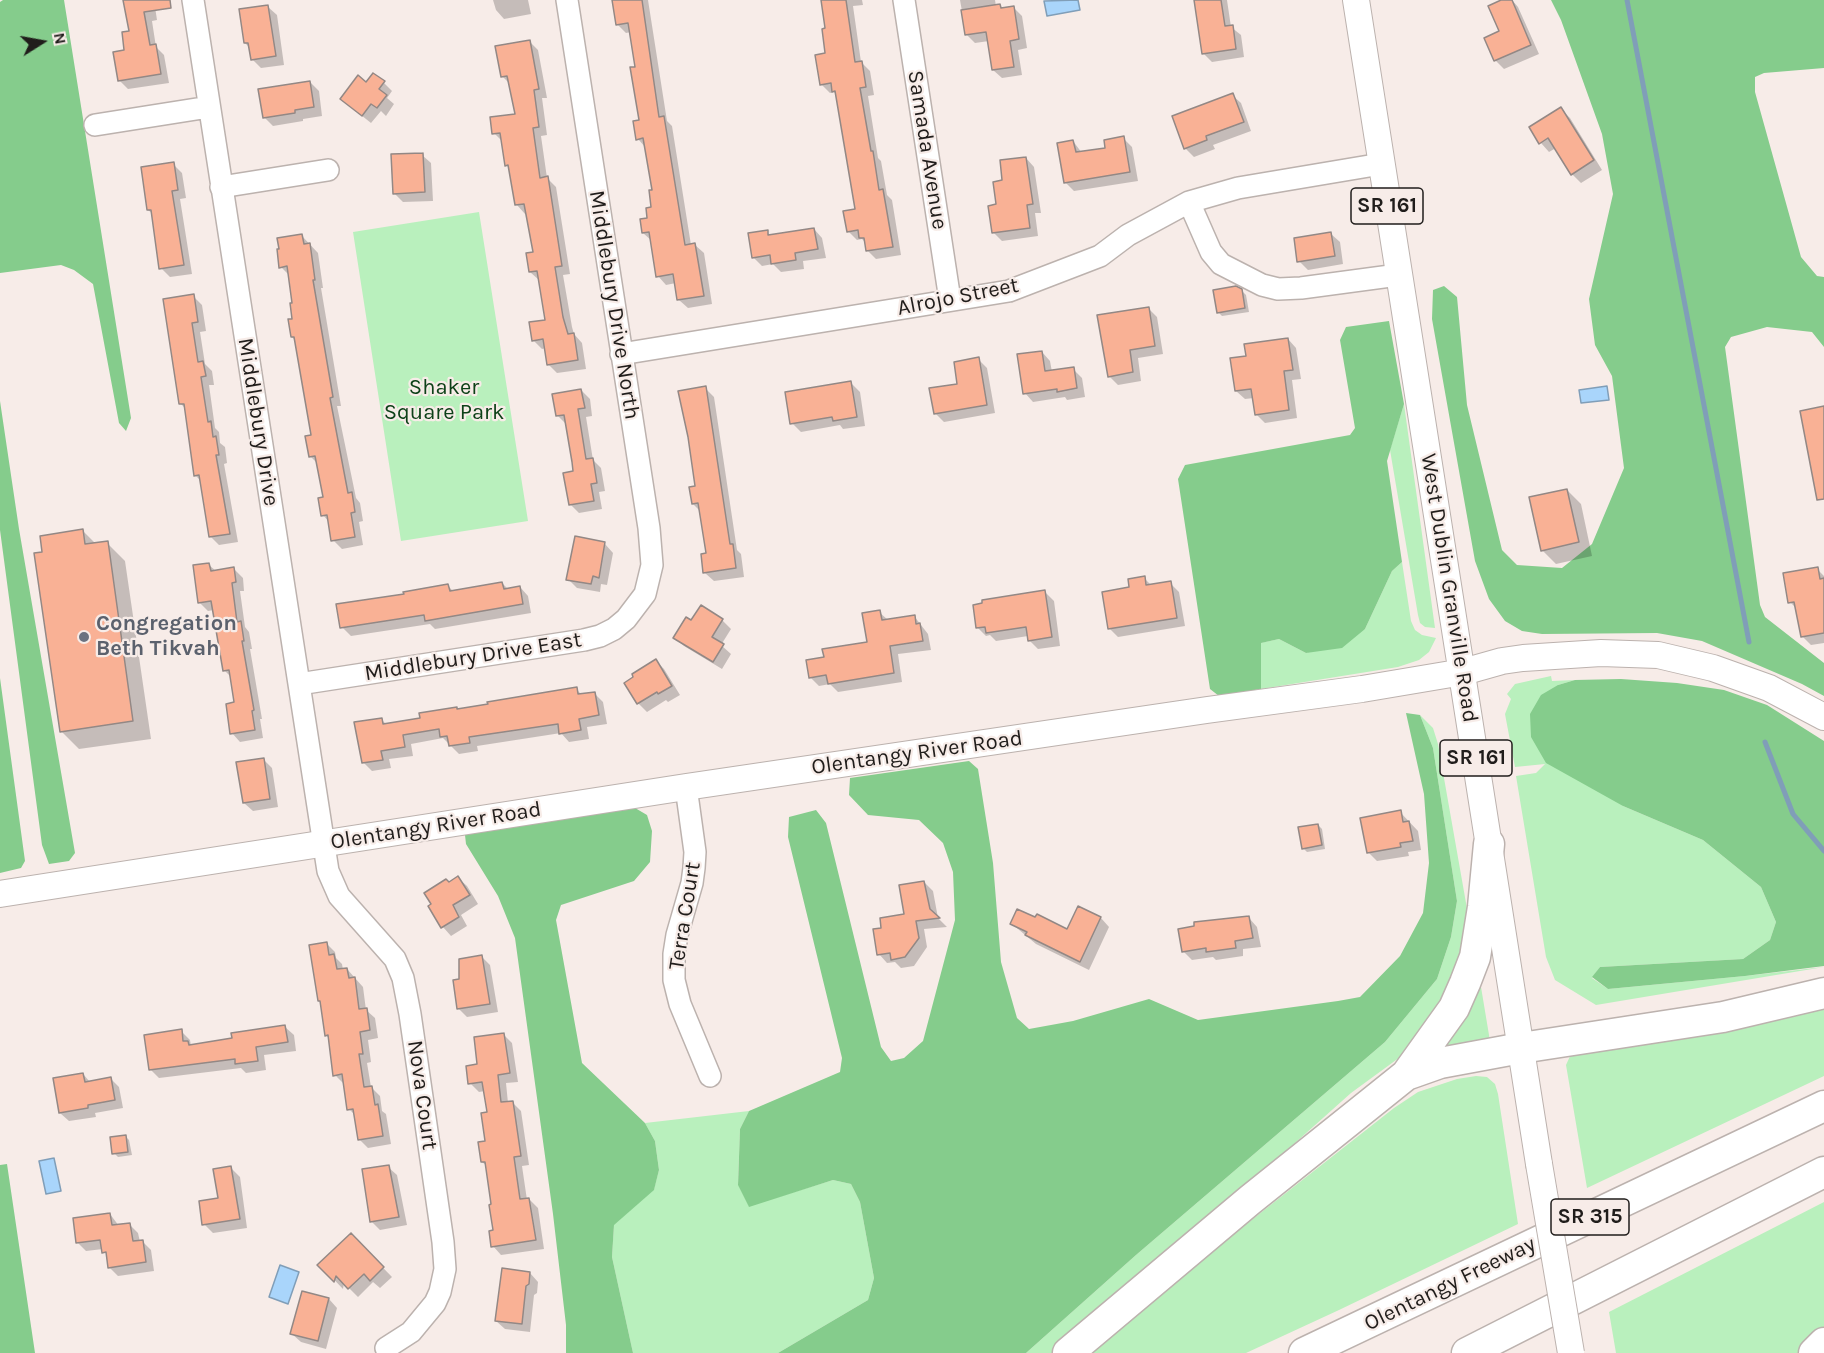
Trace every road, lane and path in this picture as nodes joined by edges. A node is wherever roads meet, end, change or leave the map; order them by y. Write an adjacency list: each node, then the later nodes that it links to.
1 (193, 0): 5 (street, Middlebury Drive)
2 (567, 0): 13 (street, Middlebury Drive North)
3 (904, 0): 12 (street, Samada Avenue)
4 (1356, 0): 7 (main road, West Dublin Granville Road / SR 161)
5 (209, 107): 6 (street); 9 (street, Middlebury Drive)
6 (95, 125)
7 (1380, 164): 10 (street, Alrojo Street); 11 (main road, West Dublin Granville Road / SR 161)
8 (328, 170): 9 (street)
9 (221, 187): 16 (street, Middlebury Drive)
10 (1189, 202): 11 (street); 12 (street, Alrojo Street)
11 (1398, 275): 15 (main road, West Dublin Granville Road / SR 161)
12 (951, 300): 13 (street, Alrojo Street)
13 (621, 354): 14 (street, Middlebury Drive North)
14 (637, 607): 16 (street, Middlebury Drive East)
15 (1463, 672): 17 (main road, Olentangy River Road); 18 (main road, Olentangy River Road); 20 (main road, West Dublin Granville Road / SR 161)
16 (299, 684): 19 (street, Middlebury Drive)
17 (1824, 717)
18 (686, 787): 19 (main road, Olentangy River Road); 25 (street, Terra Court)
19 (323, 843): 21 (main road, Olentangy River Road); 29 (street, Nova Court)
20 (1489, 844): 23 (main road, West Dublin Granville Road / SR 161); 24 (highway)
21 (0, 894)
22 (1824, 993): 23 (highway)
23 (1521, 1048): 24 (highway); 33 (main road, West Dublin Granville Road / SR 161, bridge)
24 (1406, 1075): 30 (highway)
25 (710, 1076)
26 (1824, 1106): 31 (highway, Olentangy Freeway / SR 315)
27 (1824, 1172): 32 (highway, SR 315)
28 (1824, 1343): 34 (highway)
29 (386, 1348)
30 (1068, 1353)
31 (1304, 1353)
32 (1467, 1353)
33 (1571, 1353)
34 (1814, 1353)

